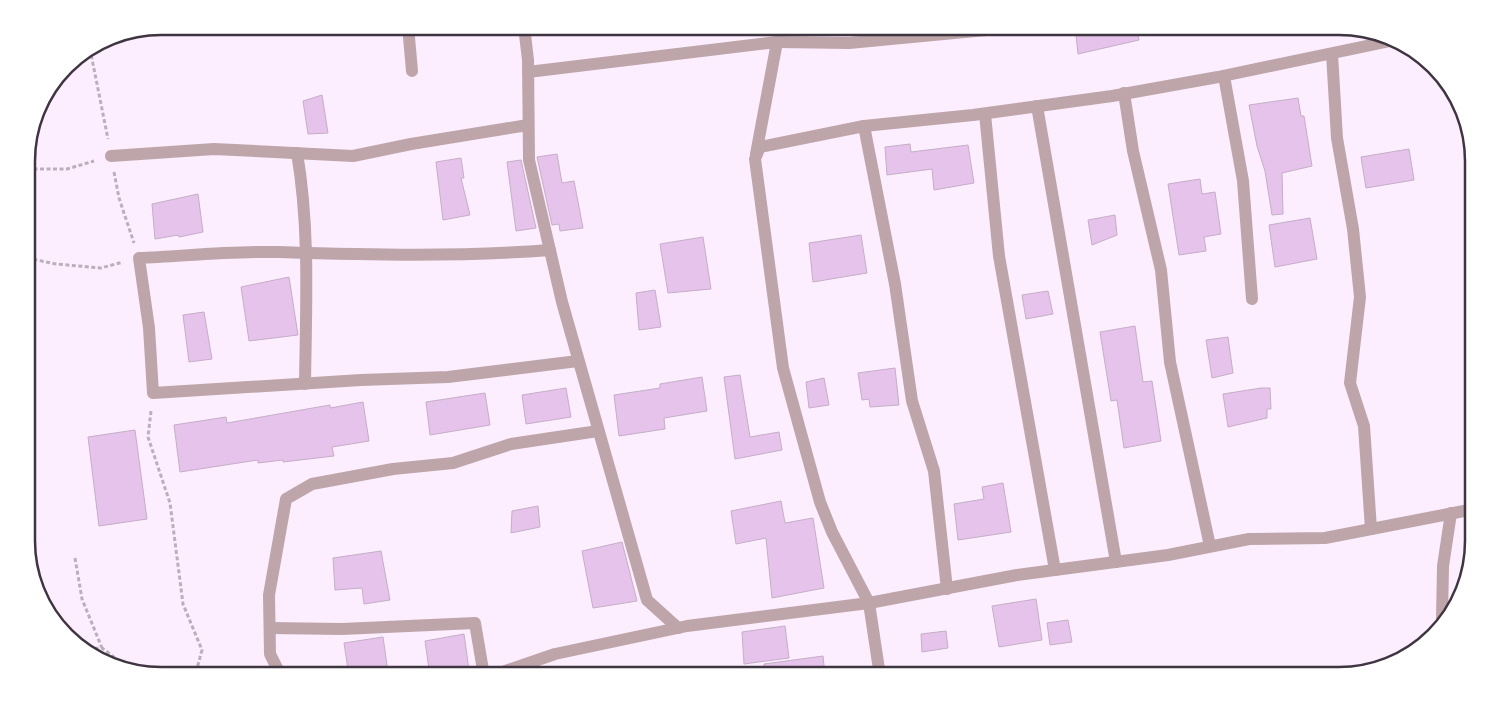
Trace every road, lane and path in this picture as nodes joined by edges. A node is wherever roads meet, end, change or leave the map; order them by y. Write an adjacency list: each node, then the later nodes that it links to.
1 (409, 35): 7 (street)
2 (525, 35): 8 (street)
3 (934, 35): 4 (street)
4 (777, 42): 8 (street); 17 (street)
5 (1382, 43): 6 (street)
6 (1332, 54): 9 (street); 30 (street)
7 (412, 70)
8 (528, 72): 13 (street)
9 (1224, 76): 10 (street); 23 (street)
10 (1124, 93): 11 (street); 31 (street)
11 (1037, 106): 12 (street); 33 (street)
12 (985, 114): 14 (street); 34 (street)
13 (528, 125): 15 (street); 19 (street)
14 (864, 126): 17 (street); 35 (street)
15 (298, 153): 16 (street); 20 (street)
16 (112, 156): 18 (path)
17 (755, 159): 36 (street)
18 (35, 168)
19 (550, 250): 20 (street); 24 (street)
20 (307, 253): 21 (street); 25 (street)
21 (139, 258): 22 (path); 26 (street)
22 (35, 260)
23 (1252, 299)
24 (578, 361): 25 (street); 27 (street)
25 (305, 384): 26 (street)
26 (153, 393): 43 (path)
27 (598, 431): 38 (street); 39 (street)
28 (1465, 511): 29 (street)
29 (1451, 513): 30 (street); 37 (street)
30 (1371, 529): 31 (street)
31 (1210, 546): 33 (street)
32 (75, 558): 41 (path)
33 (1116, 562): 34 (street)
34 (1054, 570): 35 (street)
35 (947, 589): 36 (street)
36 (868, 603): 39 (street); 47 (street)
37 (1442, 613)
38 (270, 628): 44 (street); 45 (street)
39 (678, 628): 46 (street)
40 (96, 648): 41 (path)
41 (102, 648): 42 (path)
42 (115, 658)
43 (197, 667)
44 (276, 667)
45 (482, 667)
46 (517, 667)
47 (879, 667)

